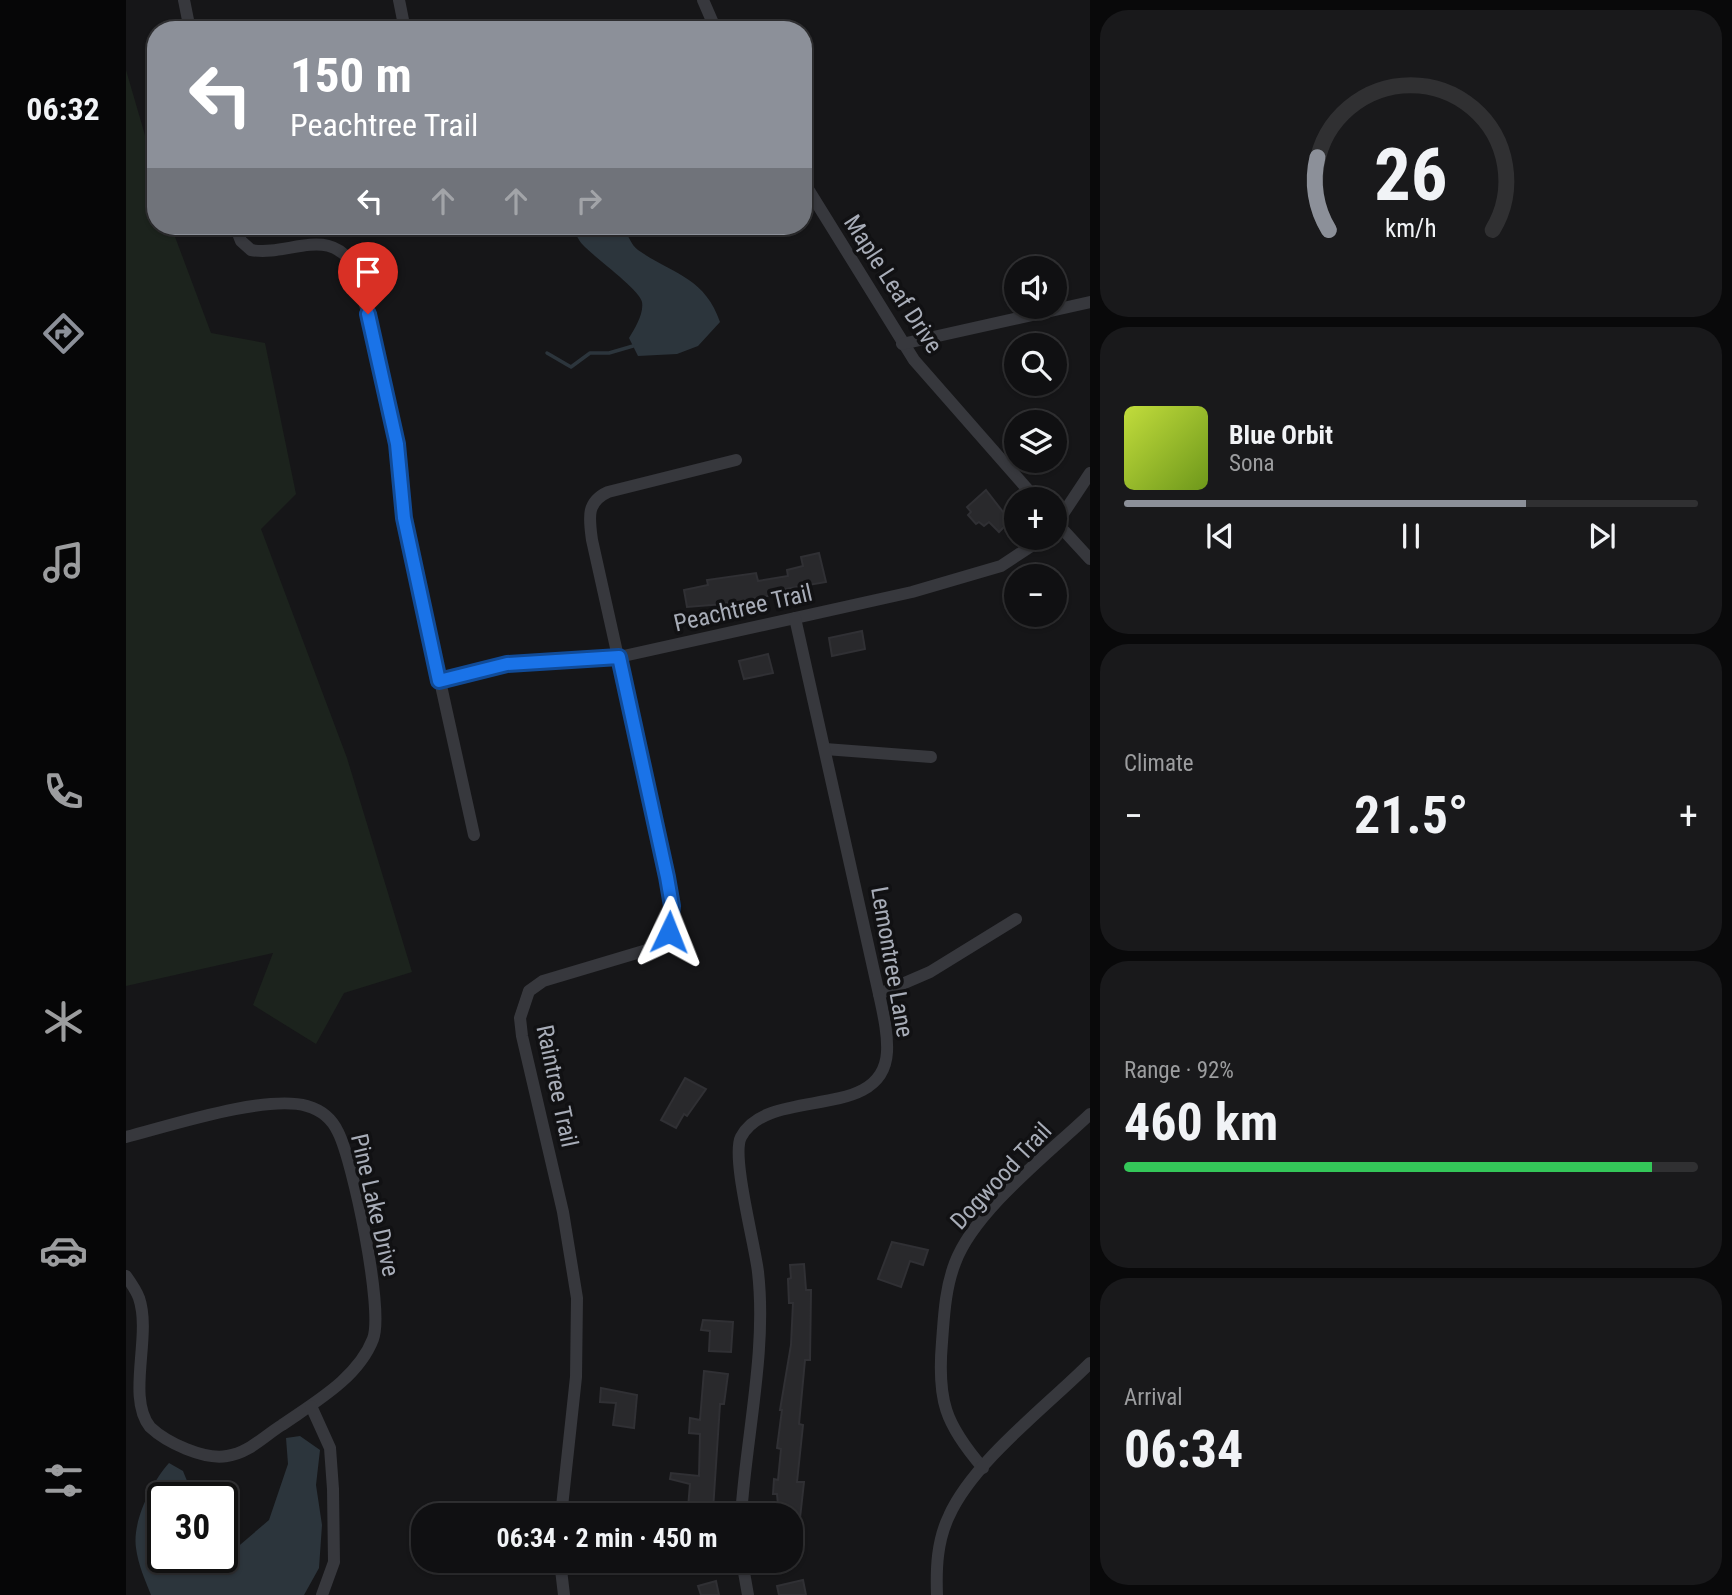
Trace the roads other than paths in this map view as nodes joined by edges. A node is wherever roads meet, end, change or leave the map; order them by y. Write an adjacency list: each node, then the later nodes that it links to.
1 (184, 0): 4 (street)
2 (399, 0): 5 (street)
3 (703, 0): 6 (street)
4 (188, 21)
5 (403, 21)
6 (712, 21)
7 (812, 196): 10 (street, Maple Leaf Drive)
8 (238, 235): 20 (street)
9 (1090, 302): 10 (street)
10 (902, 344): 13 (street, Maple Leaf Drive)
11 (736, 460): 19 (street, Raintree Trail)
12 (1090, 473): 14 (street)
13 (1026, 487)
14 (1067, 507)
15 (1067, 535): 17 (street)
16 (1025, 550): 18 (street, Peachtree Trail)
17 (1090, 559)
18 (795, 618): 19 (street, Peachtree Trail); 21 (street, Lemontree Lane)
19 (619, 657): 20 (street, Peachtree Trail); 32 (street, Raintree Trail)
20 (439, 681): 23 (street)
21 (825, 749): 22 (street); 25 (street, Lemontree Lane)
22 (931, 757)
23 (474, 835)
24 (1016, 919): 25 (street)
25 (879, 994): 33 (street, Lemontree Lane)
26 (1090, 1114): 31 (street, Dogwood Trail)
27 (126, 1137): 30 (street, Pine Lake Drive)
28 (126, 1276): 30 (street, Pine Lake Drive)
29 (1090, 1363): 31 (street)
30 (312, 1406): 36 (street)
31 (983, 1468): 39 (street)
32 (562, 1503)
33 (742, 1503)
34 (561, 1573): 37 (street)
35 (744, 1573): 38 (street)
36 (322, 1595)
37 (564, 1595)
38 (748, 1595)
39 (937, 1595)

